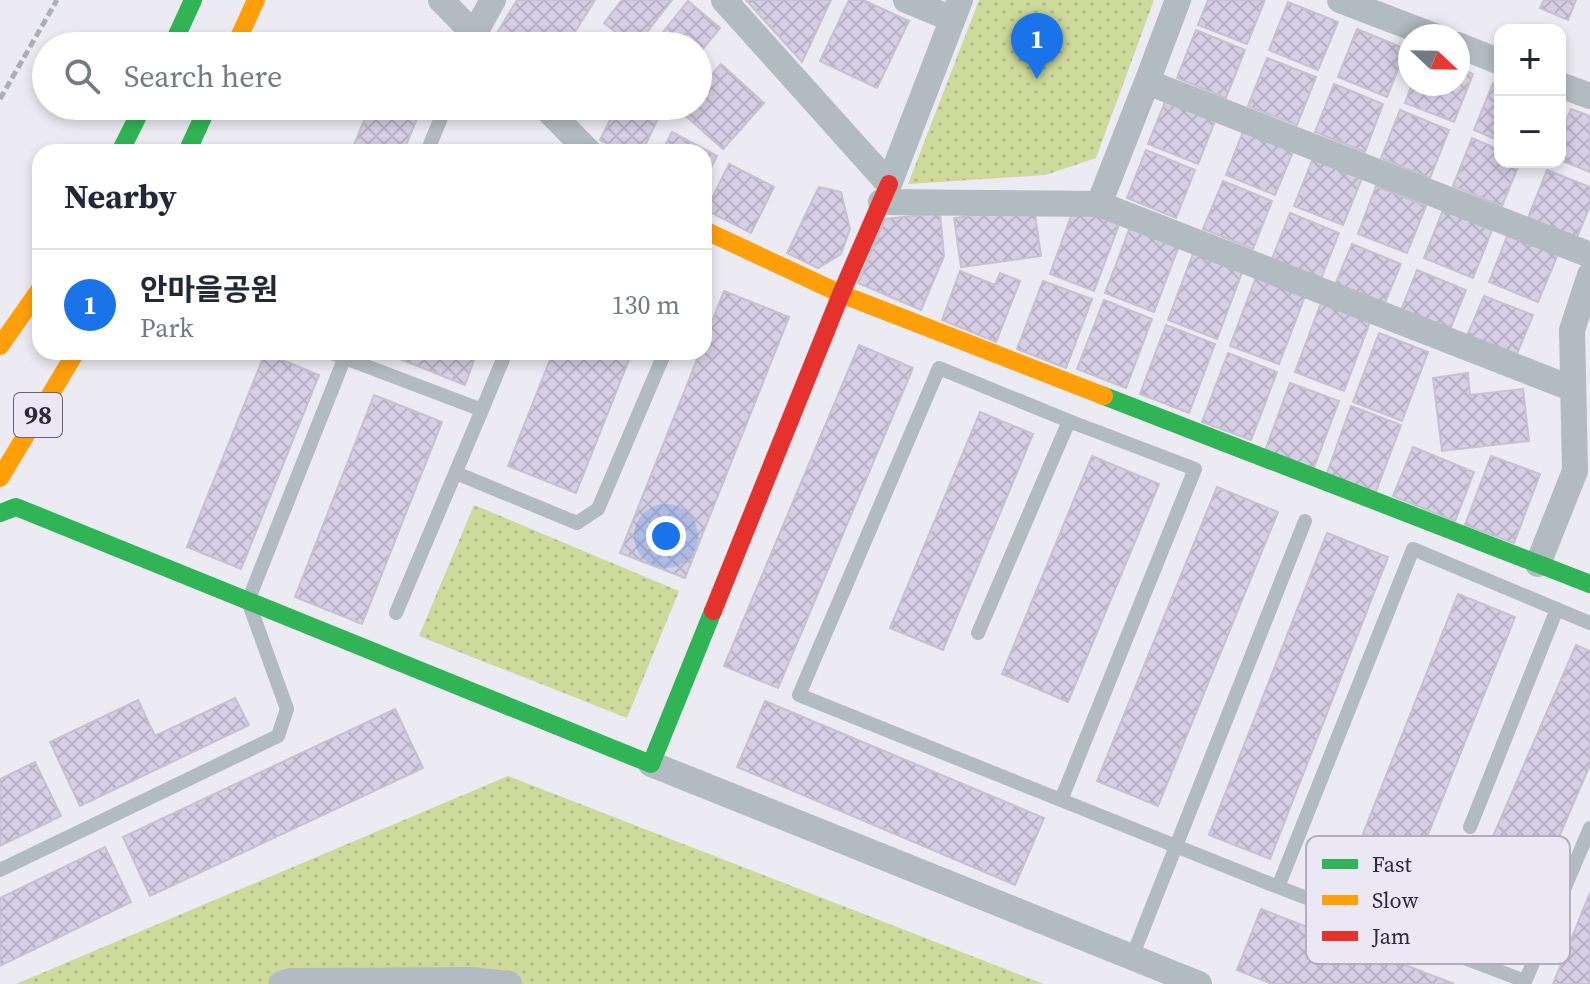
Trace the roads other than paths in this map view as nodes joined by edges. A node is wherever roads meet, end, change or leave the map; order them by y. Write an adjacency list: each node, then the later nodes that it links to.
1 (193, 0): 11 (street)
2 (256, 0): 12 (street)
3 (441, 0): 13 (street)
4 (493, 0): 14 (street)
5 (724, 0): 28 (street)
6 (906, 0): 9 (street)
7 (1178, 0): 17 (street)
8 (1340, 0): 10 (street)
9 (956, 10): 28 (street)
10 (1403, 24)
11 (178, 32)
12 (241, 32)
13 (472, 32)
14 (483, 32)
15 (1470, 50): 16 (street)
16 (1494, 60)
17 (1147, 82): 29 (street); 31 (street)
18 (1566, 87): 19 (street)
19 (1590, 96)
20 (136, 120): 24 (street)
21 (202, 120): 25 (street)
22 (440, 120): 26 (lane)
23 (558, 120): 27 (street)
24 (124, 144)
25 (191, 144)
26 (430, 144)
27 (581, 144)
28 (885, 193): 29 (street); 33 (street)
29 (1099, 204): 41 (street)
30 (712, 234): 33 (street)
31 (1590, 255)
32 (1590, 275): 41 (street)
33 (841, 294): 49 (street); 56 (street)
34 (32, 300): 35 (street)
35 (0, 346)
36 (71, 360): 44 (street, 98)
37 (344, 360): 51 (lane)
38 (358, 360): 42 (lane)
39 (503, 360): 42 (lane)
40 (662, 360): 45 (lane)
41 (1573, 389): 49 (street)
42 (482, 410): 45 (lane)
43 (1069, 421): 55 (lane); 57 (lane); 57 (lane)
44 (28, 432): 46 (street, 98); 47 (street)
45 (456, 473): 53 (lane)
46 (0, 478)
47 (8, 510): 51 (street)
48 (1305, 521): 60 (lane)
49 (1538, 564): 50 (street)
50 (1590, 584)
51 (248, 601): 56 (street); 61 (lane)
52 (1557, 609): 54 (lane); 58 (lane); 63 (lane)
53 (396, 613)
54 (1590, 623)
55 (978, 633)
56 (651, 764): 65 (street)
57 (1061, 800): 60 (lane)
58 (1470, 827)
59 (1590, 828): 62 (lane)
60 (1176, 846): 63 (lane); 65 (lane)
61 (0, 870)
62 (1570, 875)
63 (1278, 887): 64 (lane)
64 (1306, 898)
65 (1132, 957): 70 (street)
66 (1477, 964): 67 (lane)
67 (1524, 982)
68 (281, 984): 69 (street)
69 (509, 984)
70 (1199, 984)

